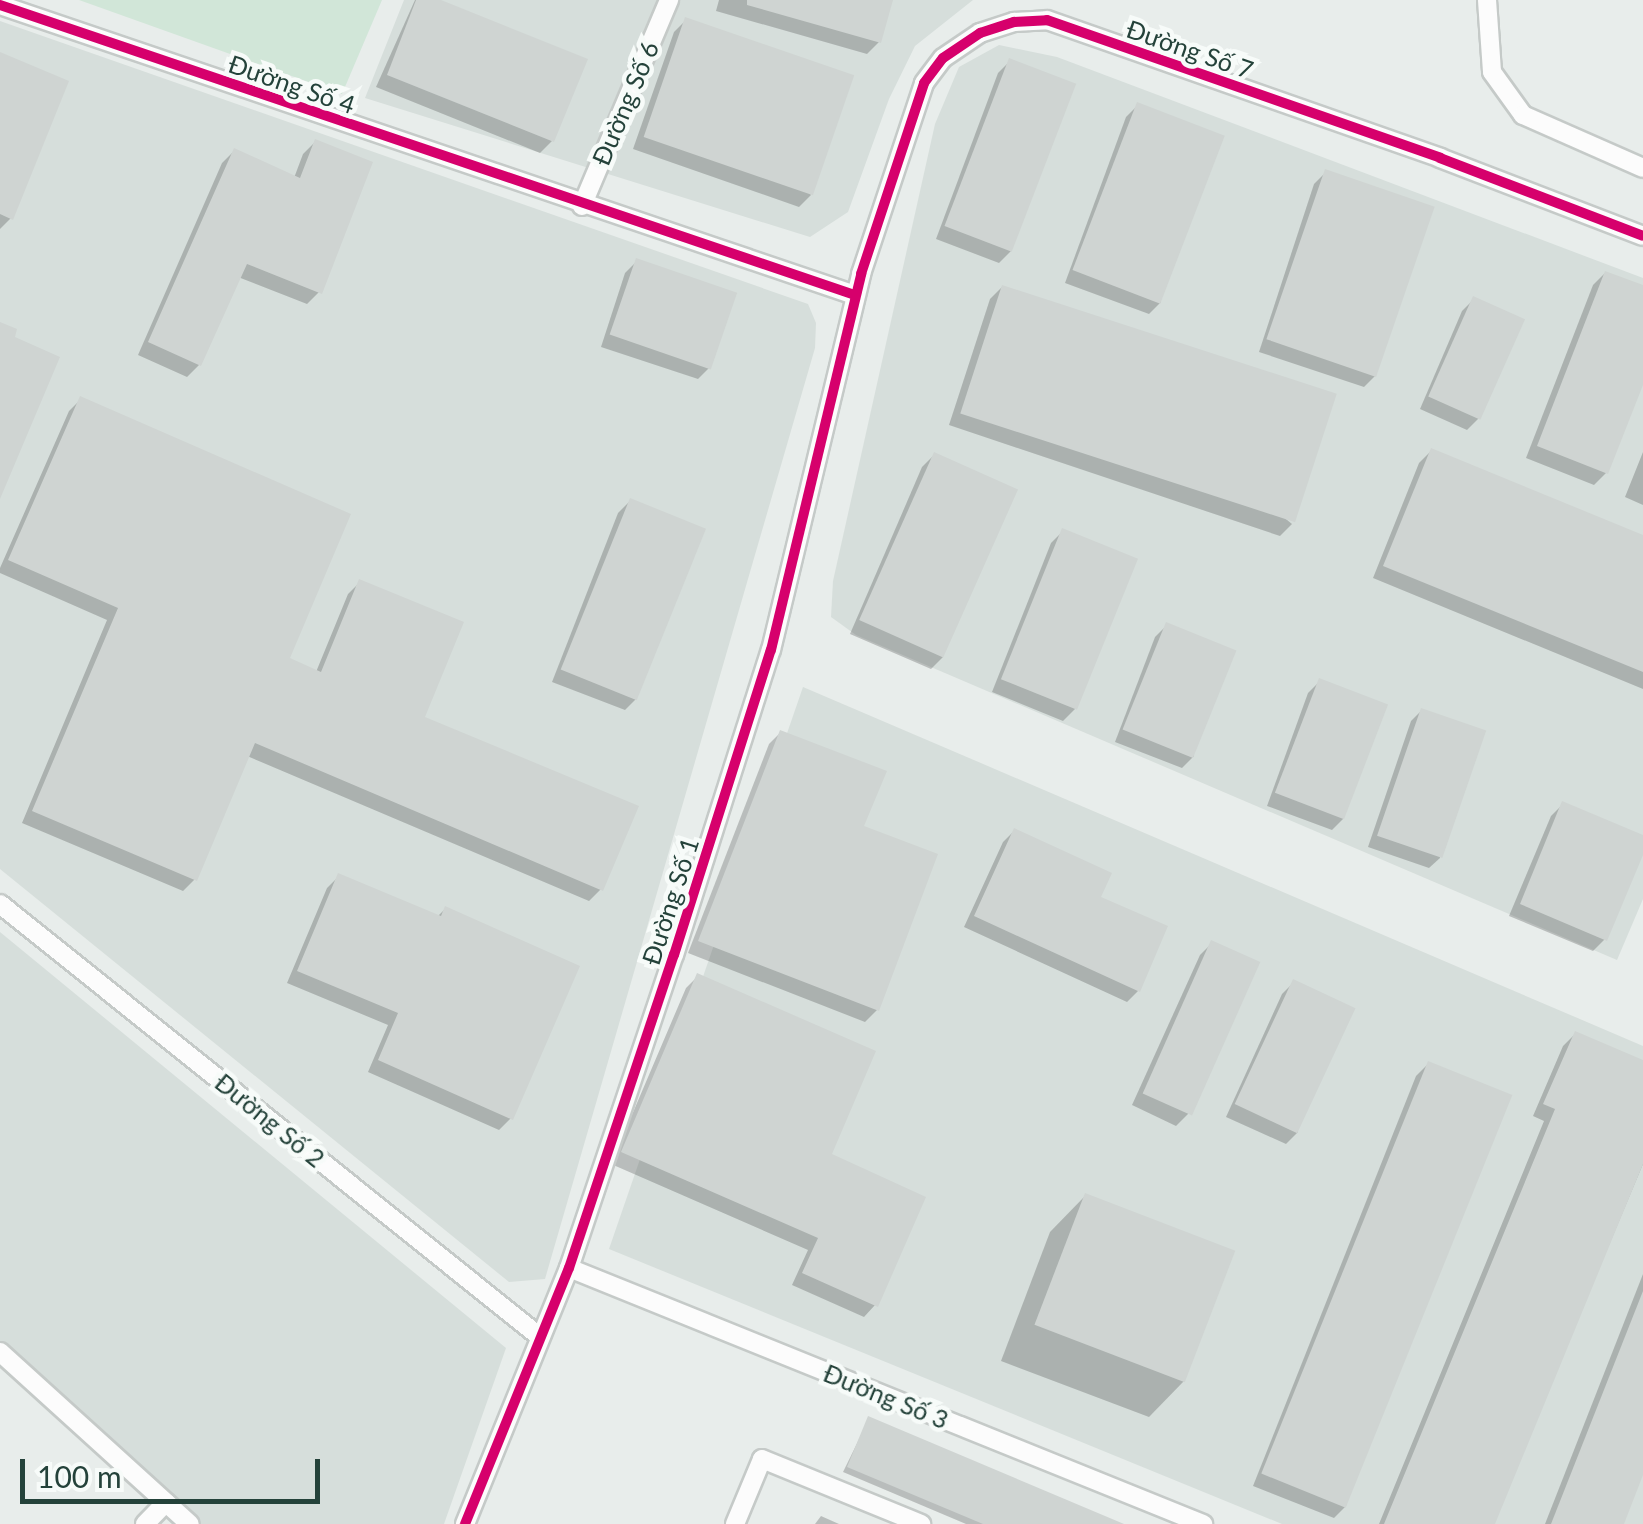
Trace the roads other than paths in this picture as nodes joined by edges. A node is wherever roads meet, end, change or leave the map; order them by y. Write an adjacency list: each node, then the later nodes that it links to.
1 (669, 0): 5 (street, Đường Số 6)
2 (1487, 0): 4 (street)
3 (0, 4): 5 (street, Đường Số 4)
4 (1643, 168)
5 (582, 206): 8 (street, Đường Số 4)
6 (1643, 236): 7 (street, Đường Số 7)
7 (861, 274): 8 (street, Đường Số 1)
8 (855, 295): 10 (street, Đường Số 1)
9 (0, 904): 11 (street, Đường Số 2)
10 (569, 1268): 11 (street, Đường Số 1); 19 (street, Đường Số 3)
11 (540, 1337): 16 (street, Đường Số 1)
12 (0, 1352): 13 (street)
13 (166, 1502): 14 (street); 15 (street)
14 (145, 1524)
15 (190, 1524)
16 (465, 1524)
17 (734, 1524): 18 (street)
18 (922, 1524)
19 (1203, 1524)

